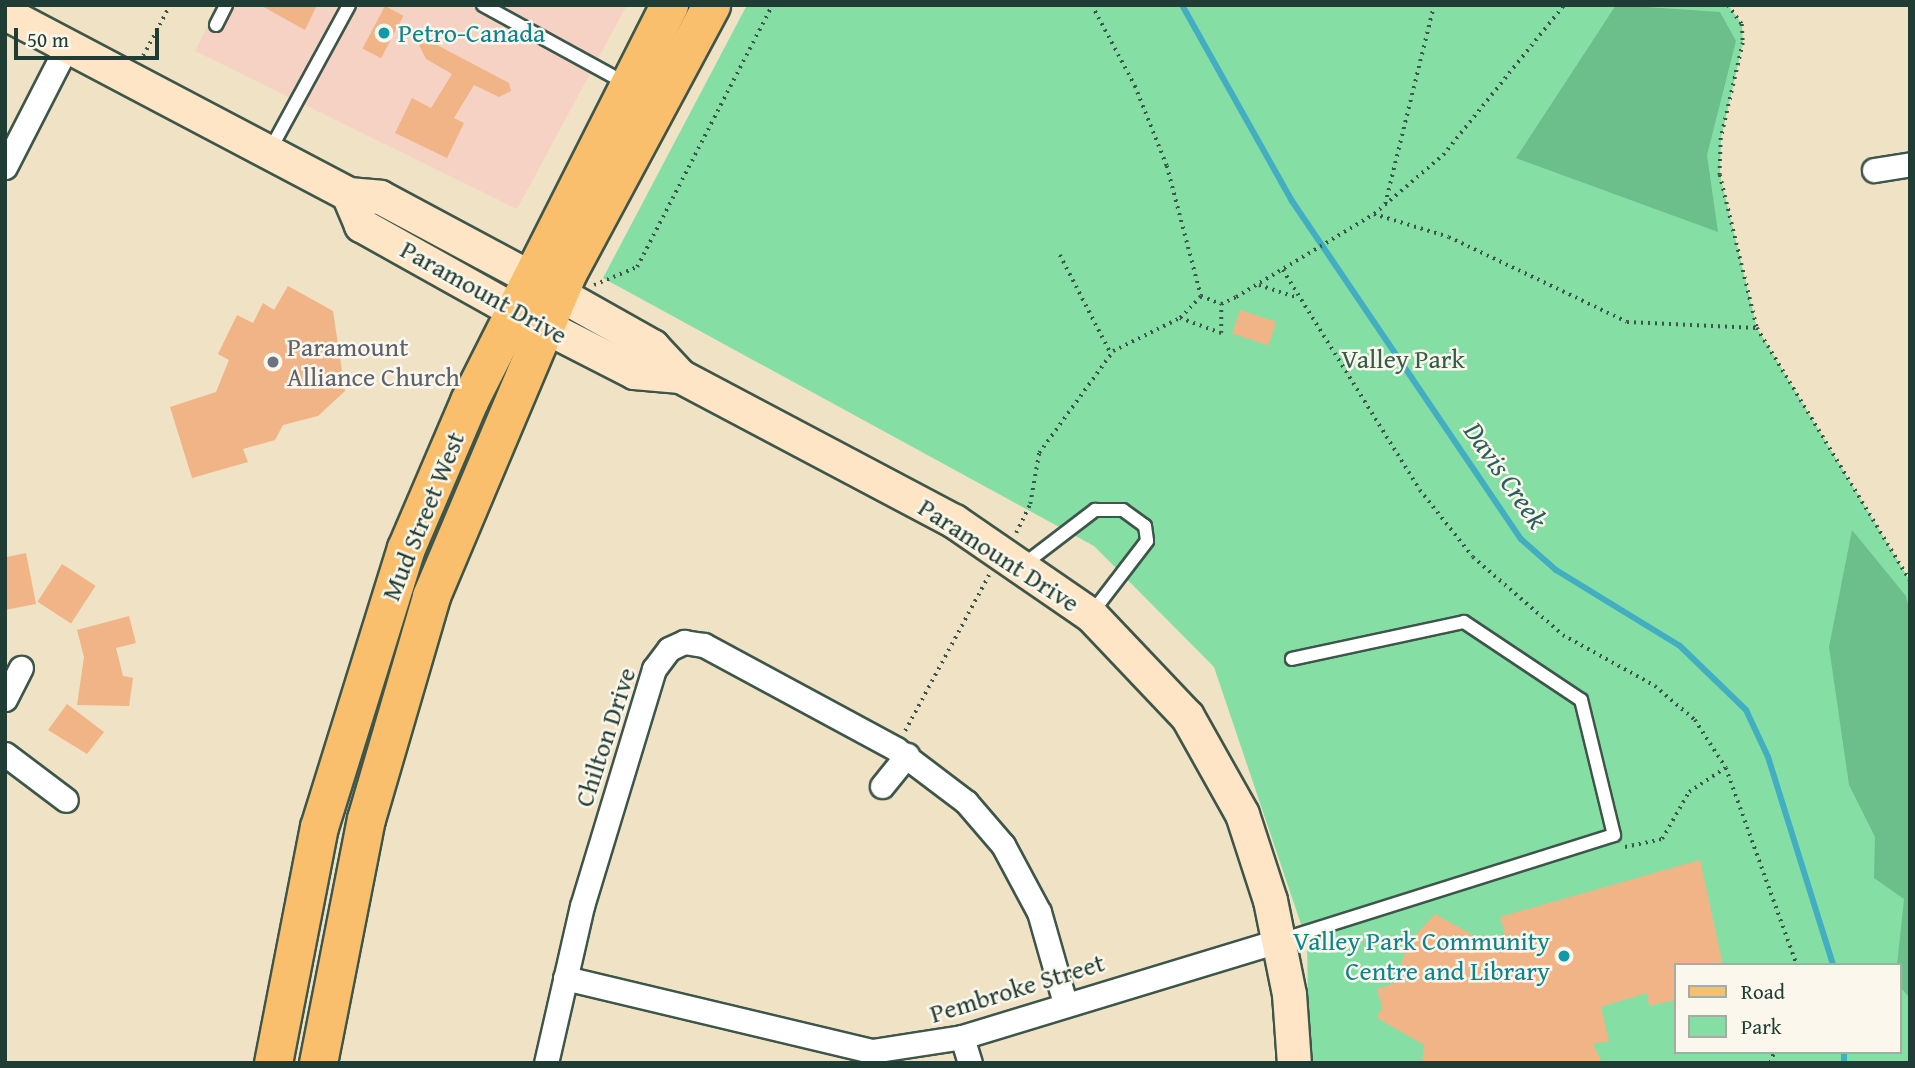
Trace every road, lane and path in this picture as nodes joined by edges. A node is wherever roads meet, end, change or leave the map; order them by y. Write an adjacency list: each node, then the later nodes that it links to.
1 (170, 5): 15 (path)
2 (226, 5): 13 (lane)
3 (349, 5): 17 (lane)
4 (483, 5): 16 (lane)
5 (670, 5): 16 (main road, Mud Street West)
6 (711, 5): 28 (main road, Mud Street West)
7 (772, 5): 28 (path)
8 (1091, 5): 26 (path)
9 (1434, 5): 21 (path)
10 (1564, 5): 21 (path)
11 (1728, 5): 31 (path)
12 (5, 13): 14 (main road, Paramount Drive)
13 (216, 25)
14 (67, 46): 15 (main road, Paramount Drive); 19 (street)
15 (129, 79): 17 (main road, Paramount Drive)
16 (628, 85): 28 (main road, Mud Street West)
17 (269, 152): 28 (main road, Paramount Drive)
18 (1910, 164): 20 (street)
19 (5, 167)
20 (1874, 170)
21 (1385, 206): 22 (path)
22 (1374, 215): 24 (path); 31 (path)
23 (1060, 256): 32 (path)
24 (1283, 270): 25 (path); 27 (path)
25 (1257, 285): 27 (path); 29 (path)
26 (1200, 296): 29 (path); 30 (path)
27 (1300, 298): 41 (path)
28 (537, 302): 33 (main road, Paramount Drive); 50 (main road, Mud Street West); 51 (main road, Mud Street West)
29 (1221, 304): 30 (path)
30 (1180, 318): 32 (path)
31 (1758, 328): 34 (path)
32 (1111, 354): 33 (path)
33 (1014, 559): 35 (main road, Paramount Drive); 35 (lane); 39 (path)
34 (1910, 581)
35 (1091, 615): 45 (main road, Paramount Drive)
36 (1292, 659): 45 (lane)
37 (20, 668): 38 (street)
38 (5, 699)
39 (901, 752): 42 (street); 47 (street, Chilton Drive); 48 (street, Chilton Drive)
40 (5, 754): 43 (street)
41 (1726, 768): 44 (path); 46 (path)
42 (881, 786)
43 (66, 800)
44 (1616, 849)
45 (1278, 941): 48 (street, Pembroke Street); 54 (main road, Paramount Drive)
46 (1796, 963)
47 (565, 978): 49 (street, Pembroke Street); 52 (street, Chilton Drive)
48 (1065, 1003): 49 (street, Pembroke Street)
49 (962, 1037): 53 (street)
50 (273, 1063)
51 (318, 1063)
52 (546, 1063)
53 (970, 1063)
54 (1294, 1063)

